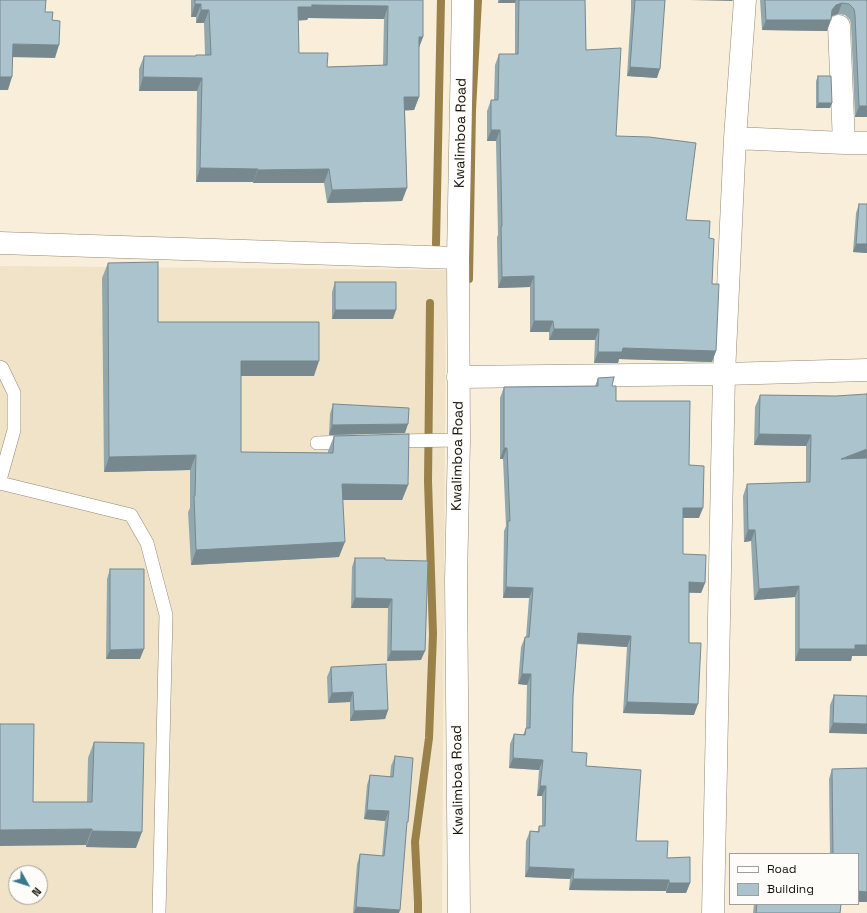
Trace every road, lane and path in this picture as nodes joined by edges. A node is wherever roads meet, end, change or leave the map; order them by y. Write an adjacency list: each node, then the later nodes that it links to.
1 (463, 0): 8 (street, Kwalimboa Road)
2 (745, 0): 4 (street)
3 (839, 26): 5 (street)
4 (735, 138): 5 (street); 11 (street)
5 (844, 143): 6 (street)
6 (867, 143)
7 (0, 243): 8 (street)
8 (458, 258): 12 (street, Kwalimboa Road)
9 (0, 366): 17 (lane)
10 (867, 370): 11 (street)
11 (724, 374): 12 (street); 21 (street)
12 (458, 377): 13 (street, Kwalimboa Road)
13 (459, 440): 15 (lane); 20 (street, Kwalimboa Road)
14 (356, 442): 16 (lane)
15 (380, 442)
16 (317, 443)
17 (0, 480)
18 (0, 483): 19 (lane)
19 (158, 913)
20 (459, 913)
21 (713, 913)

